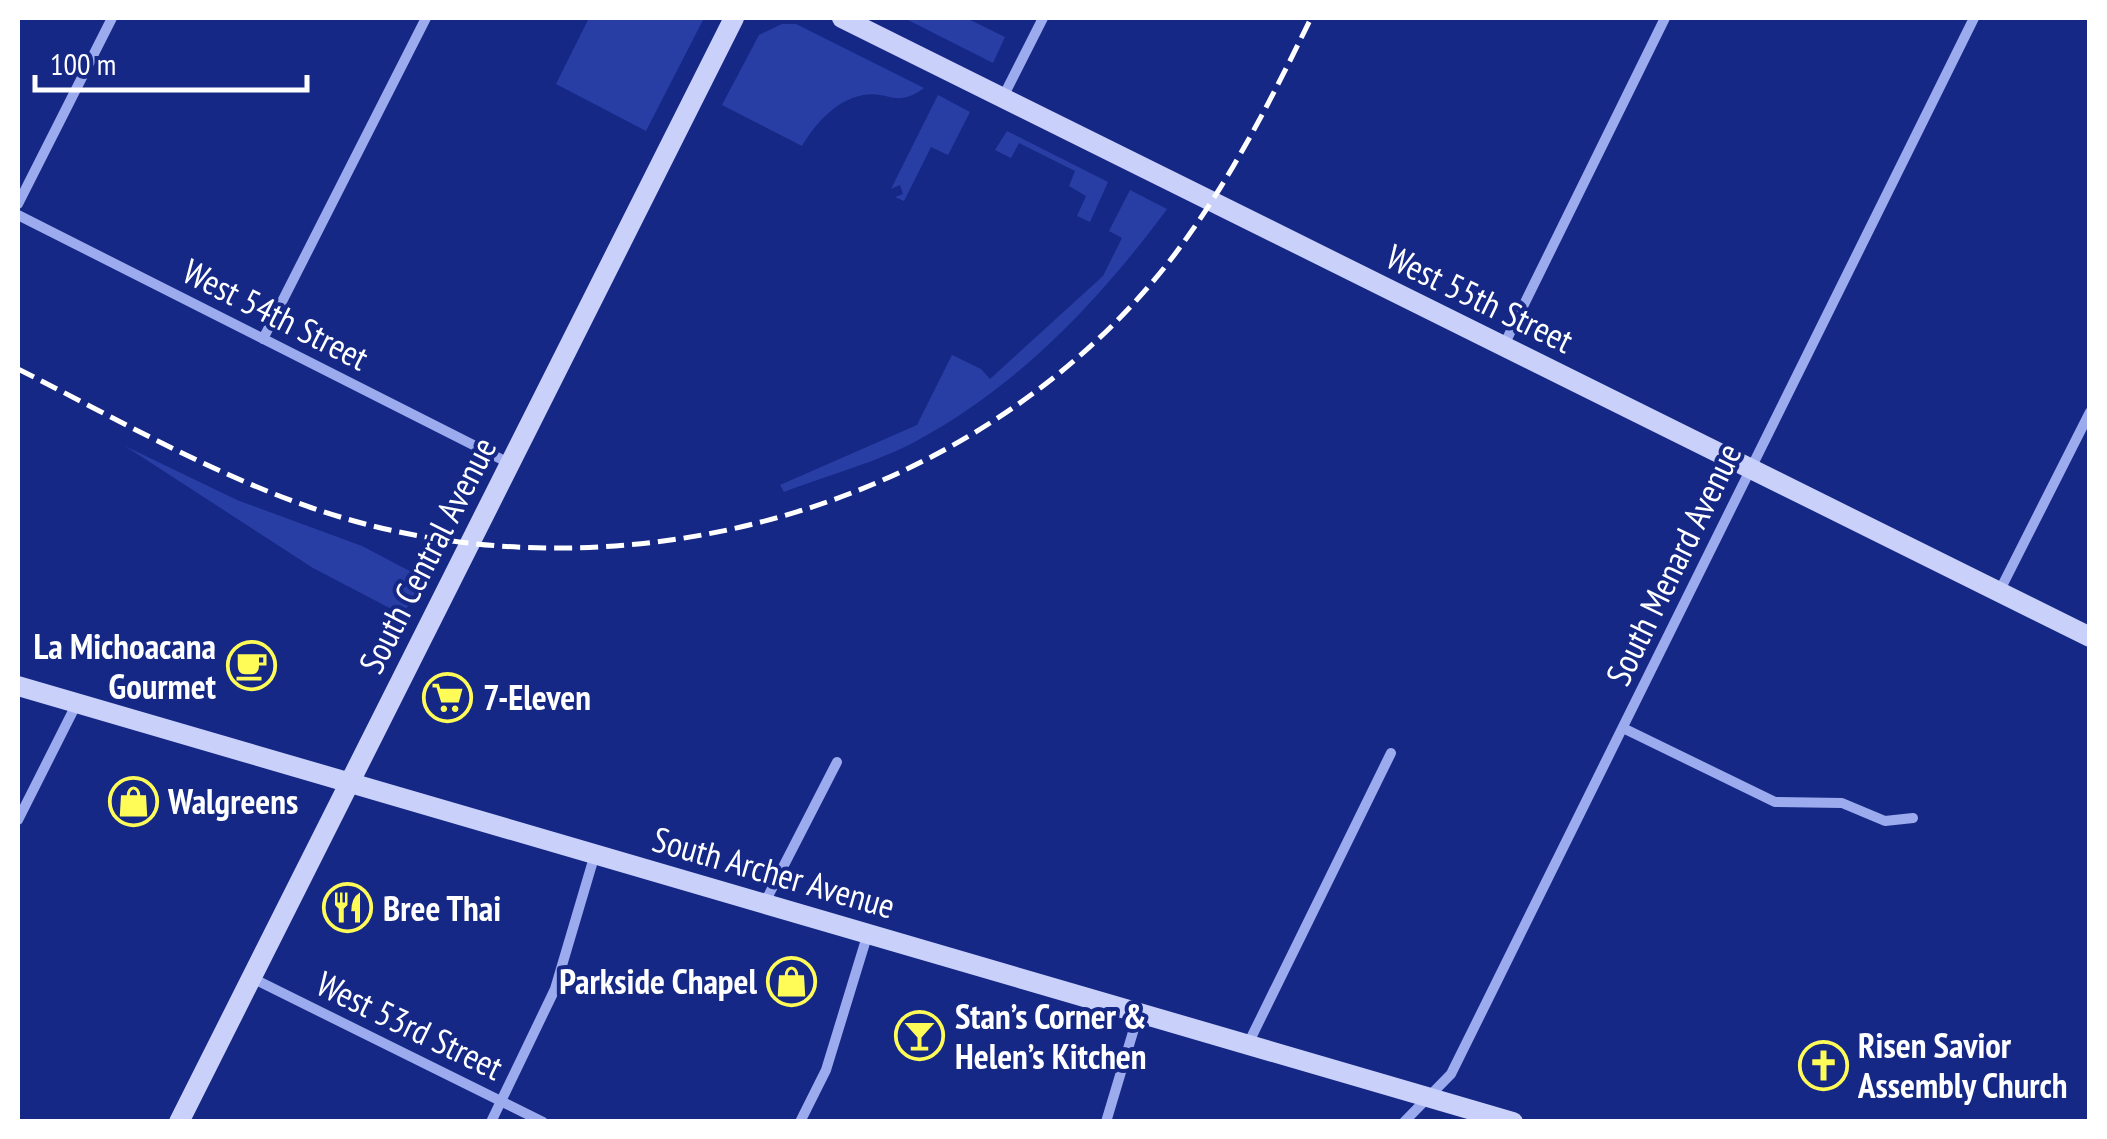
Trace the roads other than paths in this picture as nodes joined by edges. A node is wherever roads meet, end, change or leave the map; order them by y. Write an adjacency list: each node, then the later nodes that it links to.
1 (112, 18): 9 (street)
2 (426, 18): 11 (street)
3 (734, 18): 14 (main road, South Central Avenue)
4 (842, 18): 8 (main road, West 55th Street)
5 (1043, 18): 8 (street)
6 (1666, 18): 12 (street)
7 (1974, 18): 15 (street, South Menard Avenue)
8 (1003, 97): 12 (main road, West 55th Street)
9 (18, 204)
10 (18, 214): 11 (street, West 54th Street)
11 (263, 339): 14 (street, West 54th Street)
12 (1504, 345): 15 (main road, West 55th Street)
13 (2090, 412): 16 (street)
14 (509, 463): 23 (main road, South Central Avenue)
15 (1751, 468): 16 (main road, West 55th Street); 20 (street, South Menard Avenue)
16 (1999, 592): 17 (main road, West 55th Street)
17 (2090, 636)
18 (18, 686): 19 (main road, South Archer Avenue)
19 (78, 703): 23 (main road, South Archer Avenue); 25 (street)
20 (1623, 728): 24 (street); 32 (street, South Menard Avenue)
21 (1392, 753): 31 (street)
22 (837, 762): 27 (street)
23 (350, 783): 26 (main road, South Archer Avenue); 29 (main road, South Central Avenue)
24 (1912, 818)
25 (18, 820)
26 (594, 854): 27 (main road, South Archer Avenue); 33 (street)
27 (764, 904): 28 (main road, South Archer Avenue)
28 (868, 934): 30 (main road, South Archer Avenue); 37 (street)
29 (252, 977): 33 (street, West 53rd Street); 34 (main road, South Central Avenue)
30 (1138, 1012): 31 (main road, South Archer Avenue); 38 (street)
31 (1248, 1044): 32 (main road, South Archer Avenue)
32 (1428, 1097): 39 (street, South Menard Avenue); 40 (main road, South Archer Avenue)
33 (502, 1101): 35 (street); 36 (street, West 53rd Street)
34 (179, 1122)
35 (491, 1122)
36 (544, 1122)
37 (800, 1122)
38 (1106, 1122)
39 (1404, 1122)
40 (1513, 1122)

